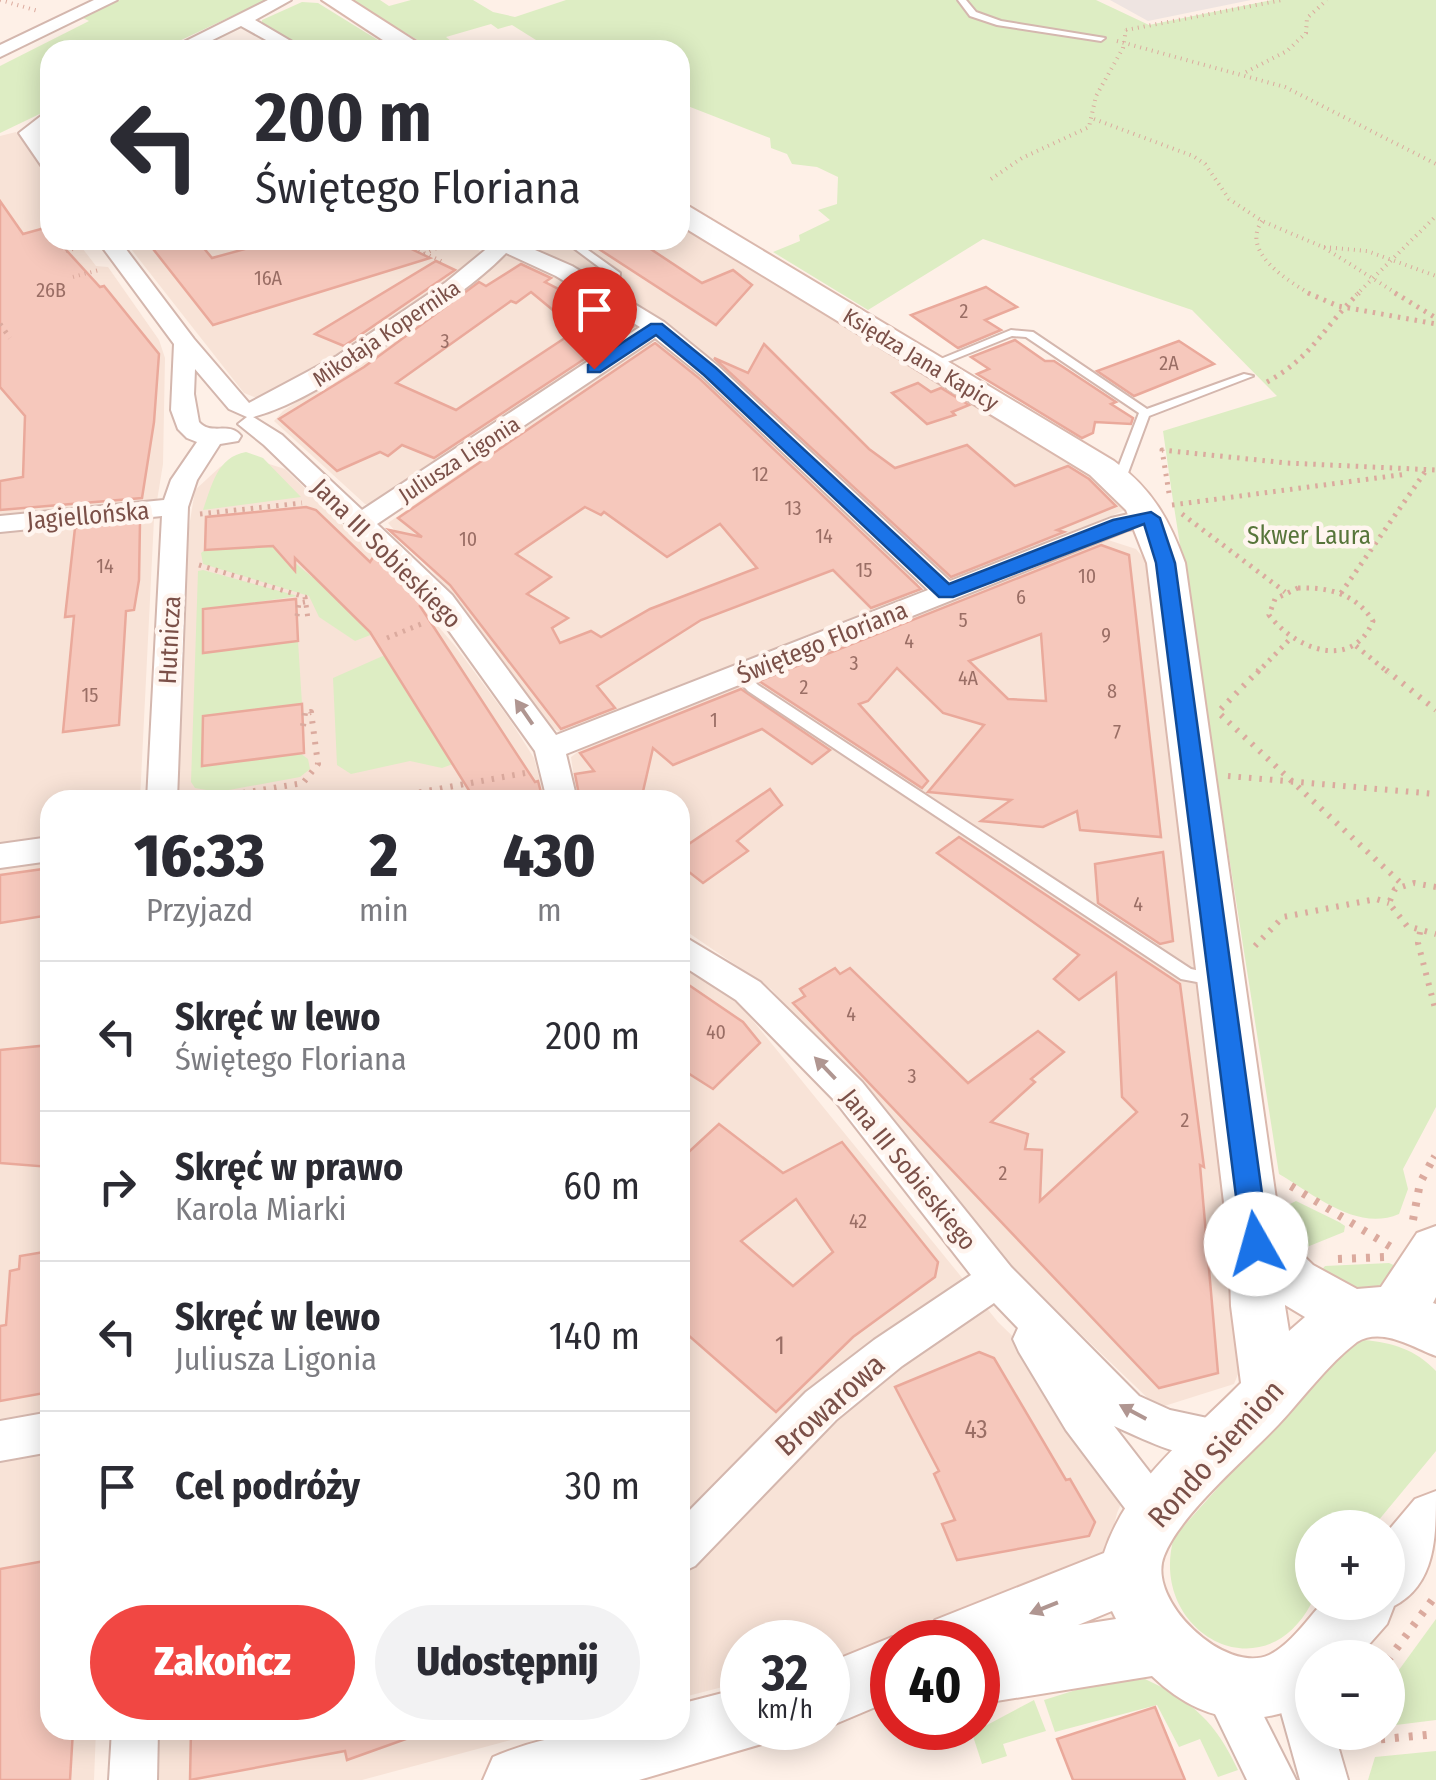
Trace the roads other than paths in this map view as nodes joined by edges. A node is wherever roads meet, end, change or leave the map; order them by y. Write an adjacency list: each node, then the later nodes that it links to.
1 (108, 0): 10 (street)
2 (282, 0): 5 (street)
3 (334, 0): 9 (street)
4 (962, 0): 6 (lane)
5 (242, 19): 7 (street); 8 (street)
6 (1101, 38)
7 (277, 39)
8 (198, 40)
9 (400, 40)
10 (0, 52)
11 (40, 124): 12 (street)
12 (40, 149)
13 (690, 219): 21 (street, Księdza Jana Kapicy)
14 (116, 250): 20 (street, Jana III Sobieskiego)
15 (493, 250): 23 (street, Mikołaja Kopernika)
16 (520, 250): 18 (street)
17 (582, 250): 18 (lane)
18 (613, 298): 19 (street)
19 (656, 327): 30 (street, Juliusza Ligonia); 31 (street)
20 (186, 344): 23 (street, Jana III Sobieskiego); 25 (street)
21 (930, 365): 24 (lane); 26 (street, Księdza Jana Kapicy)
22 (1248, 376): 24 (lane)
23 (246, 413): 25 (street); 25 (street); 30 (street, Jana III Sobieskiego)
24 (1146, 413): 26 (lane)
25 (197, 431): 27 (street)
26 (1119, 481): 28 (street, Księdza Jana Kapicy)
27 (186, 501): 29 (street, Jagiellońska); 34 (street, Hutnicza)
28 (1161, 512): 31 (street, Świętego Floriana); 39 (street)
29 (0, 524)
30 (361, 524): 33 (street, Jana III Sobieskiego, one-way to 30)
31 (946, 592): 32 (street, Świętego Floriana)
32 (740, 675): 33 (street, Świętego Floriana); 39 (lane)
33 (550, 749): 35 (street, Jana III Sobieskiego)
34 (174, 790)
35 (560, 790)
36 (40, 850): 37 (street)
37 (0, 856)
38 (690, 953): 42 (street, Jana III Sobieskiego, one-way to 38)
39 (1235, 966): 40 (street)
40 (1256, 1244): 43 (street); 44 (street)
41 (1423, 1244): 43 (street, Rondo Siemion)
42 (996, 1280): 46 (street, Jana III Sobieskiego, one-way to 42); 48 (street, Jana III Sobieskiego); 50 (street, Browarowa)
43 (1394, 1320): 44 (street, Rondo Siemion)
44 (1271, 1392): 46 (street, Rondo Siemion)
45 (40, 1434): 47 (street)
46 (1226, 1438): 48 (street, Rondo Siemion)
47 (0, 1441)
48 (1157, 1516): 52 (street, Rondo Siemion)
49 (1436, 1520): 51 (street)
50 (690, 1541)
51 (1405, 1557)
52 (1130, 1573): 54 (street, one-way to 54); 56 (street)
53 (1349, 1620): 55 (street)
54 (1000, 1625)
55 (1331, 1640)
56 (1159, 1643): 57 (street); 59 (street)
57 (1000, 1668)
58 (1295, 1672): 59 (street)
59 (1225, 1687): 66 (street)
60 (720, 1726): 61 (street)
61 (690, 1734)
62 (135, 1740): 64 (street)
63 (667, 1740): 65 (street)
64 (134, 1780)
65 (516, 1780)
66 (1272, 1780)

